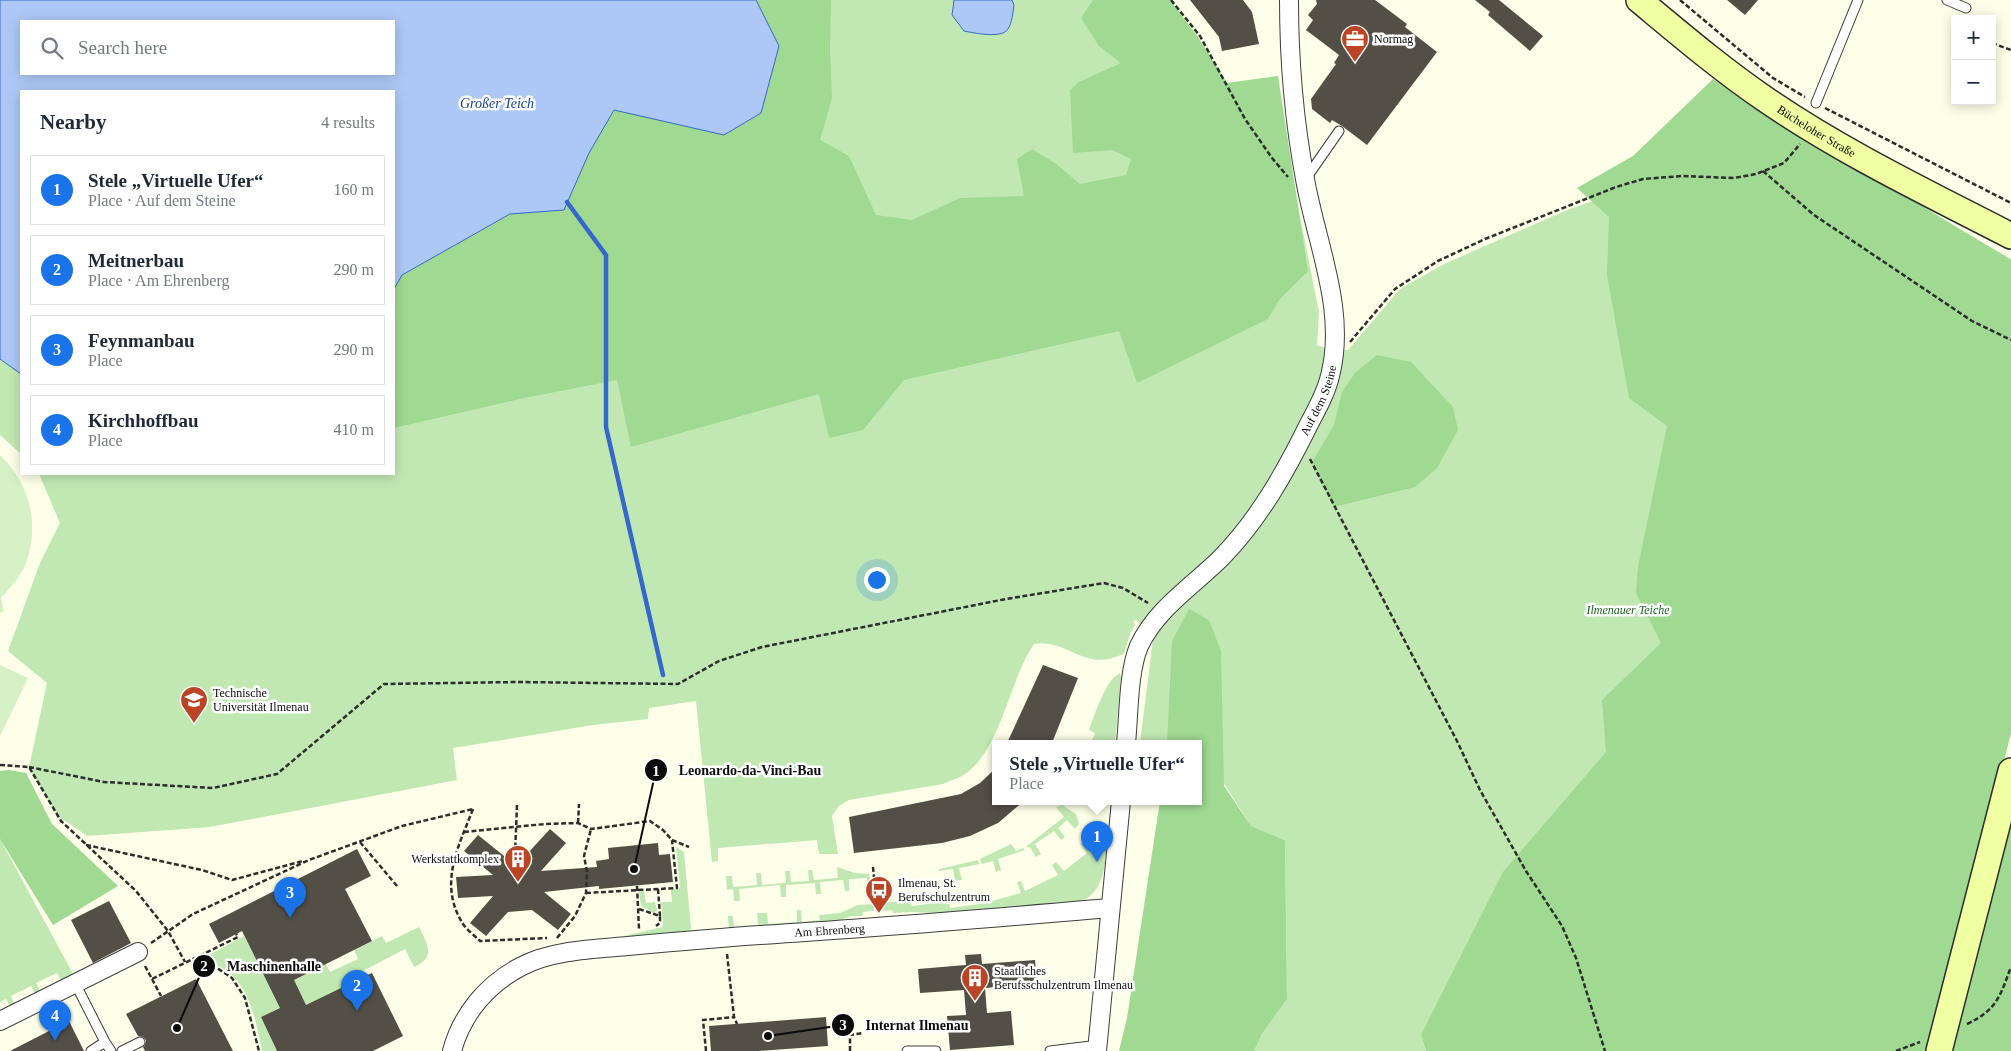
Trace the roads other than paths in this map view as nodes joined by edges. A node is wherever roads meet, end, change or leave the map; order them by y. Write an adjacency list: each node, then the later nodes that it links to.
1 (1289, 0): 8 (street, Auf dem Steine)
2 (1639, 0): 9 (main road, Bücheloher Straße)
3 (1858, 0): 6 (lane)
4 (1947, 0): 5 (lane)
5 (1966, 8)
6 (1816, 103)
7 (1339, 132): 8 (lane)
8 (1298, 180): 10 (street, Auf dem Steine)
9 (2011, 236)
10 (1126, 740)
11 (2011, 771): 19 (main road)
12 (1121, 805): 13 (street)
13 (1110, 908): 20 (street); 24 (street, Am Ehrenberg)
14 (138, 952): 15 (street)
15 (75, 983): 16 (street); 17 (lane)
16 (0, 1021)
17 (105, 1042): 21 (lane); 22 (lane)
18 (140, 1042): 23 (lane)
19 (1941, 1043)
20 (1098, 1048): 27 (lane)
21 (91, 1051)
22 (111, 1051)
23 (122, 1051)
24 (452, 1051)
25 (907, 1051): 26 (lane)
26 (936, 1051)
27 (1050, 1051)

